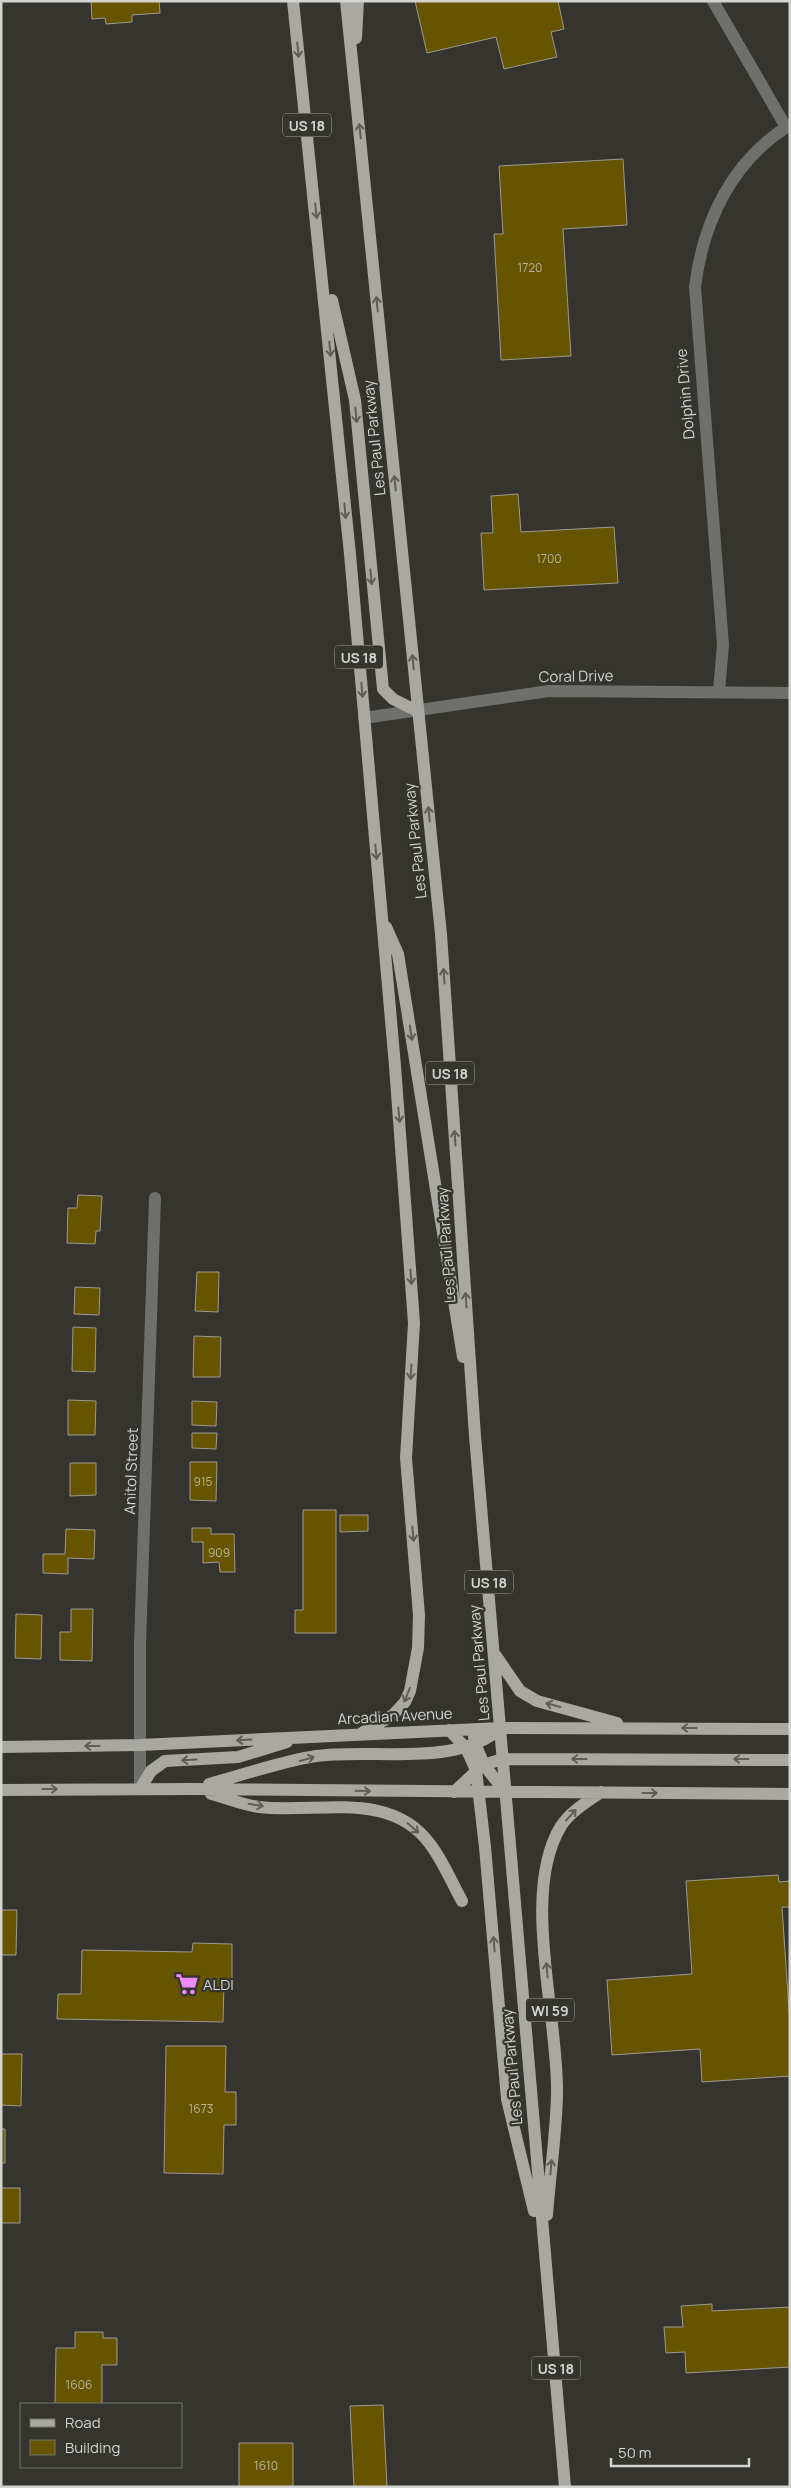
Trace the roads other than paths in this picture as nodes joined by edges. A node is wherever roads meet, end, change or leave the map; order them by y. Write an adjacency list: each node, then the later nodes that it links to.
1 (293, 1): 7 (main road, US 18, one-way to 7)
2 (346, 1): 5 (main road, Les Paul Parkway / US 18)
3 (358, 1): 5 (main road)
4 (713, 1): 6 (street)
5 (354, 81): 10 (main road, Les Paul Parkway / US 18, one-way to 5)
6 (788, 126): 8 (street, Dolphin Drive)
7 (320, 248): 10 (main road, one-way to 10); 11 (main road, US 18, one-way to 11)
8 (719, 691): 9 (street, Coral Drive); 10 (street, Coral Drive)
9 (790, 693)
10 (417, 711): 11 (street, Coral Drive); 14 (main road, Les Paul Parkway / US 18, one-way to 10)
11 (364, 718): 12 (main road, US 18, one-way to 12)
12 (382, 919): 14 (main road, one-way to 14); 21 (main road, US 18, one-way to 21)
13 (155, 1198): 23 (street, Anitol Street)
14 (475, 1436): 15 (main road, Les Paul Parkway / US 18)
15 (495, 1655): 16 (main road, Les Paul Parkway / US 18); 17 (main road, one-way to 15)
16 (501, 1728): 17 (main road, Arcadian Avenue); 18 (main road, Arcadian Avenue); 24 (main road); 26 (main road, Les Paul Parkway / US 18)
17 (634, 1728): 19 (main road, Arcadian Avenue, one-way to 17)
18 (473, 1729): 20 (main road, Arcadian Avenue); 24 (main road)
19 (790, 1729)
20 (449, 1730): 21 (main road, Arcadian Avenue); 24 (main road)
21 (362, 1733): 22 (main road, Arcadian Avenue)
22 (304, 1737): 23 (main road, Arcadian Avenue, one-way to 23); 29 (main road, one-way to 29)
23 (140, 1745): 25 (main road, Arcadian Avenue, one-way to 25); 29 (street, Anitol Street)
24 (471, 1746): 28 (main road); 30 (main road, one-way to 24)
25 (1, 1747)
26 (503, 1759): 27 (main road, one-way to 26); 28 (main road); 32 (main road, Les Paul Parkway / US 18)
27 (790, 1760)
28 (480, 1767): 32 (main road); 33 (main road); 34 (main road)
29 (140, 1789): 30 (main road); 31 (main road, one-way to 29)
30 (192, 1789): 33 (main road, one-way to 33); 37 (main road, one-way to 37)
31 (1, 1790)
32 (506, 1791): 34 (main road); 35 (main road); 38 (main road, Les Paul Parkway / US 18)
33 (454, 1792): 34 (main road)
34 (480, 1792): 38 (main road, one-way to 34)
35 (602, 1792): 36 (main road, one-way to 36); 38 (main road, WI 59, one-way to 35)
36 (790, 1794)
37 (462, 1901)
38 (544, 2250): 39 (main road, Les Paul Parkway / US 18)
39 (565, 2487)

